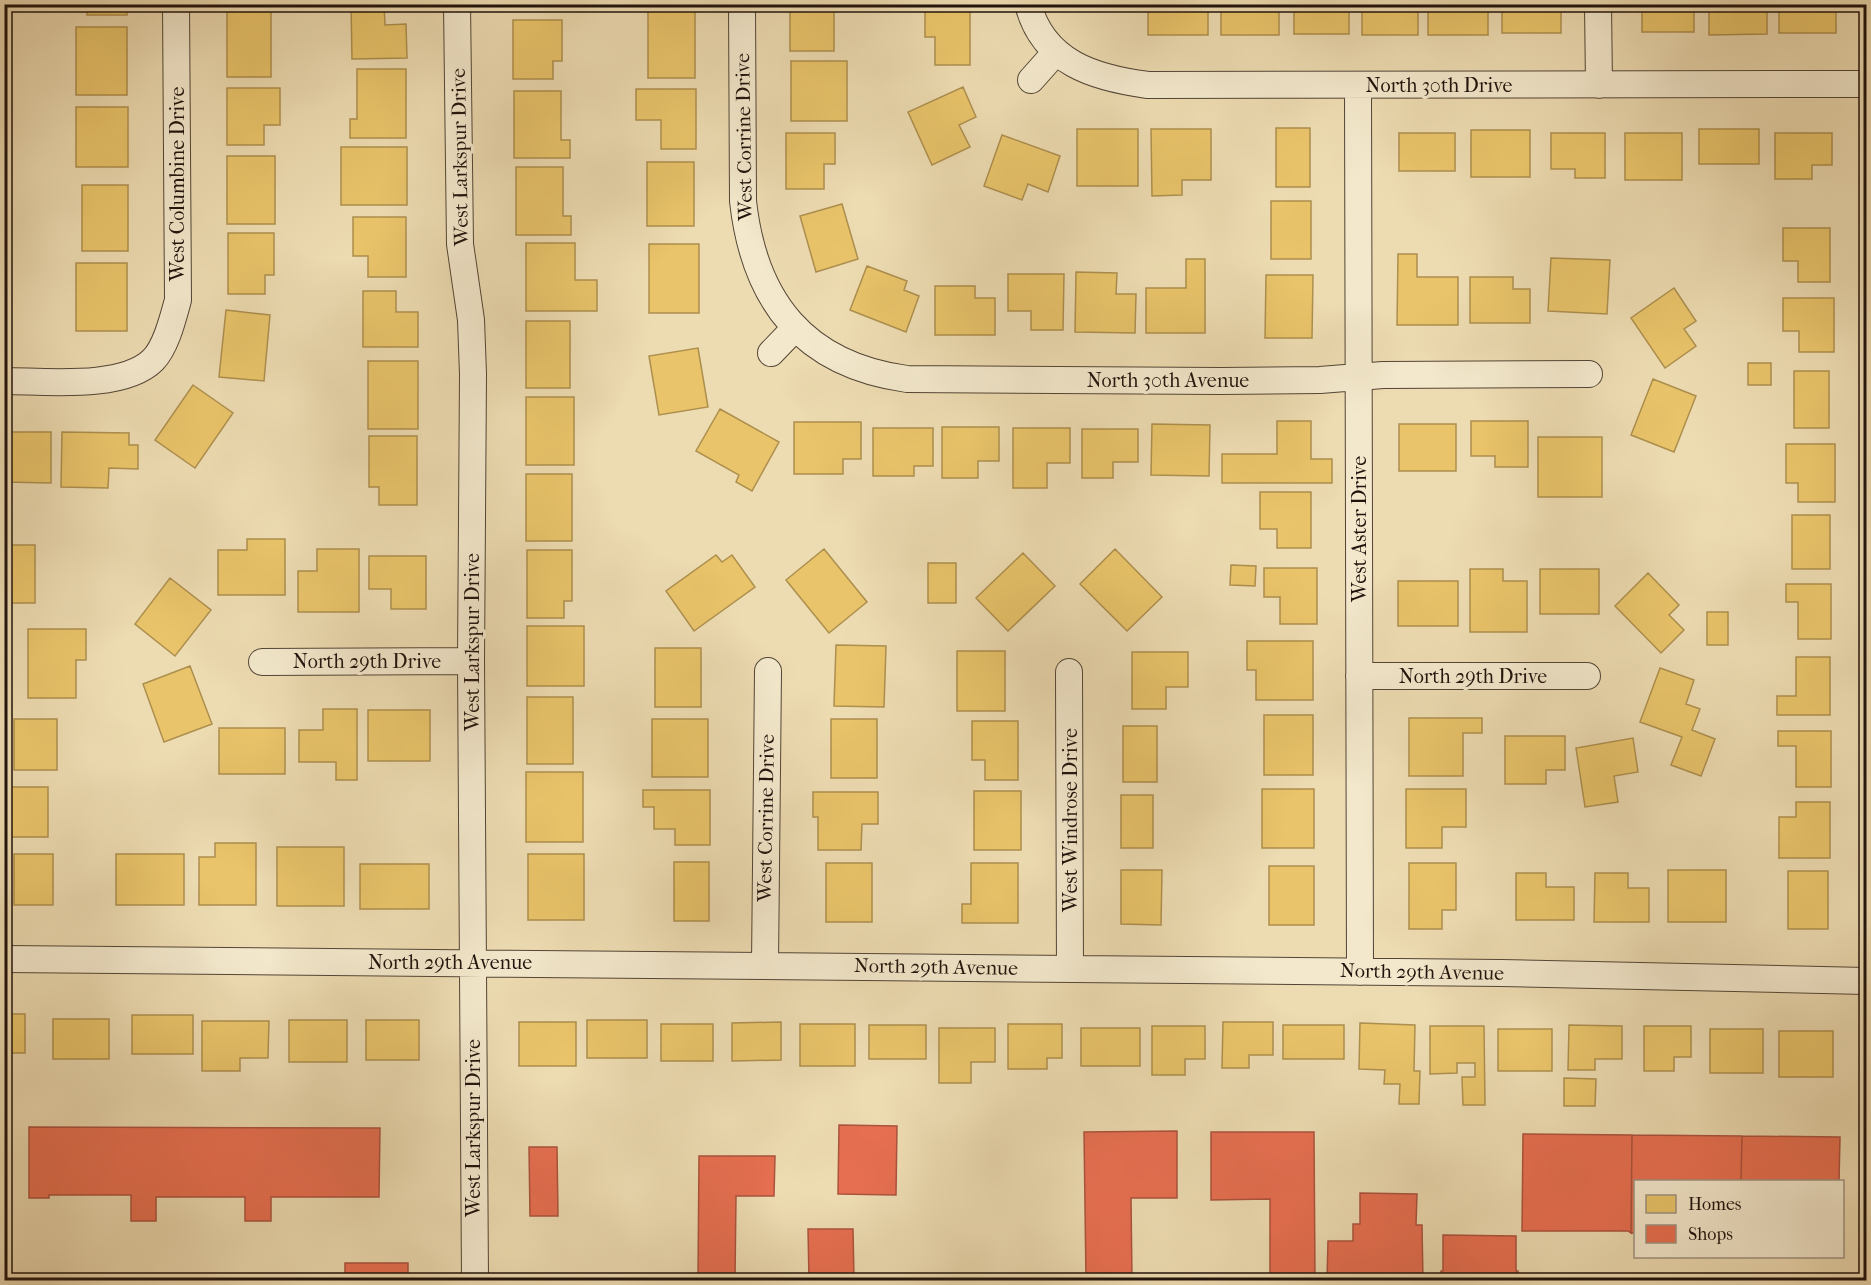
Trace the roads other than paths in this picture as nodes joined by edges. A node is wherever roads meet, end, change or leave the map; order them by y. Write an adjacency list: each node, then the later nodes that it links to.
1 (176, 4): 15 (street, West Columbine Drive)
2 (457, 4): 16 (street, West Larkspur Drive)
3 (742, 4): 11 (street, West Corrine Drive)
4 (1028, 4): 6 (street)
5 (1598, 4): 9 (street)
6 (1055, 53): 7 (street); 10 (street, North 30th Drive)
7 (1031, 80)
8 (1866, 84): 9 (street, North 30th Drive)
9 (1599, 85): 10 (street, North 30th Drive)
10 (1358, 86): 14 (street, West Aster Drive)
11 (795, 328): 12 (street); 14 (street, North 30th Avenue)
12 (771, 353)
13 (1589, 374): 14 (street, North 30th Avenue)
14 (1358, 377): 20 (street, West Aster Drive)
15 (4, 381)
16 (471, 661): 17 (street, North 29th Drive); 23 (street, West Larkspur Drive)
17 (262, 662)
18 (768, 671): 24 (street, West Corrine Drive)
19 (1069, 672): 25 (street, West Windrose Drive)
20 (1359, 676): 21 (street, North 29th Drive); 26 (street, West Aster Drive)
21 (1587, 676)
22 (4, 958): 23 (street, North 29th Avenue)
23 (472, 963): 24 (street, North 29th Avenue); 28 (street, West Larkspur Drive)
24 (765, 965): 25 (street, North 29th Avenue)
25 (1070, 969): 26 (street, North 29th Avenue)
26 (1360, 972): 27 (street, North 29th Avenue)
27 (1866, 981)
28 (475, 1281)

